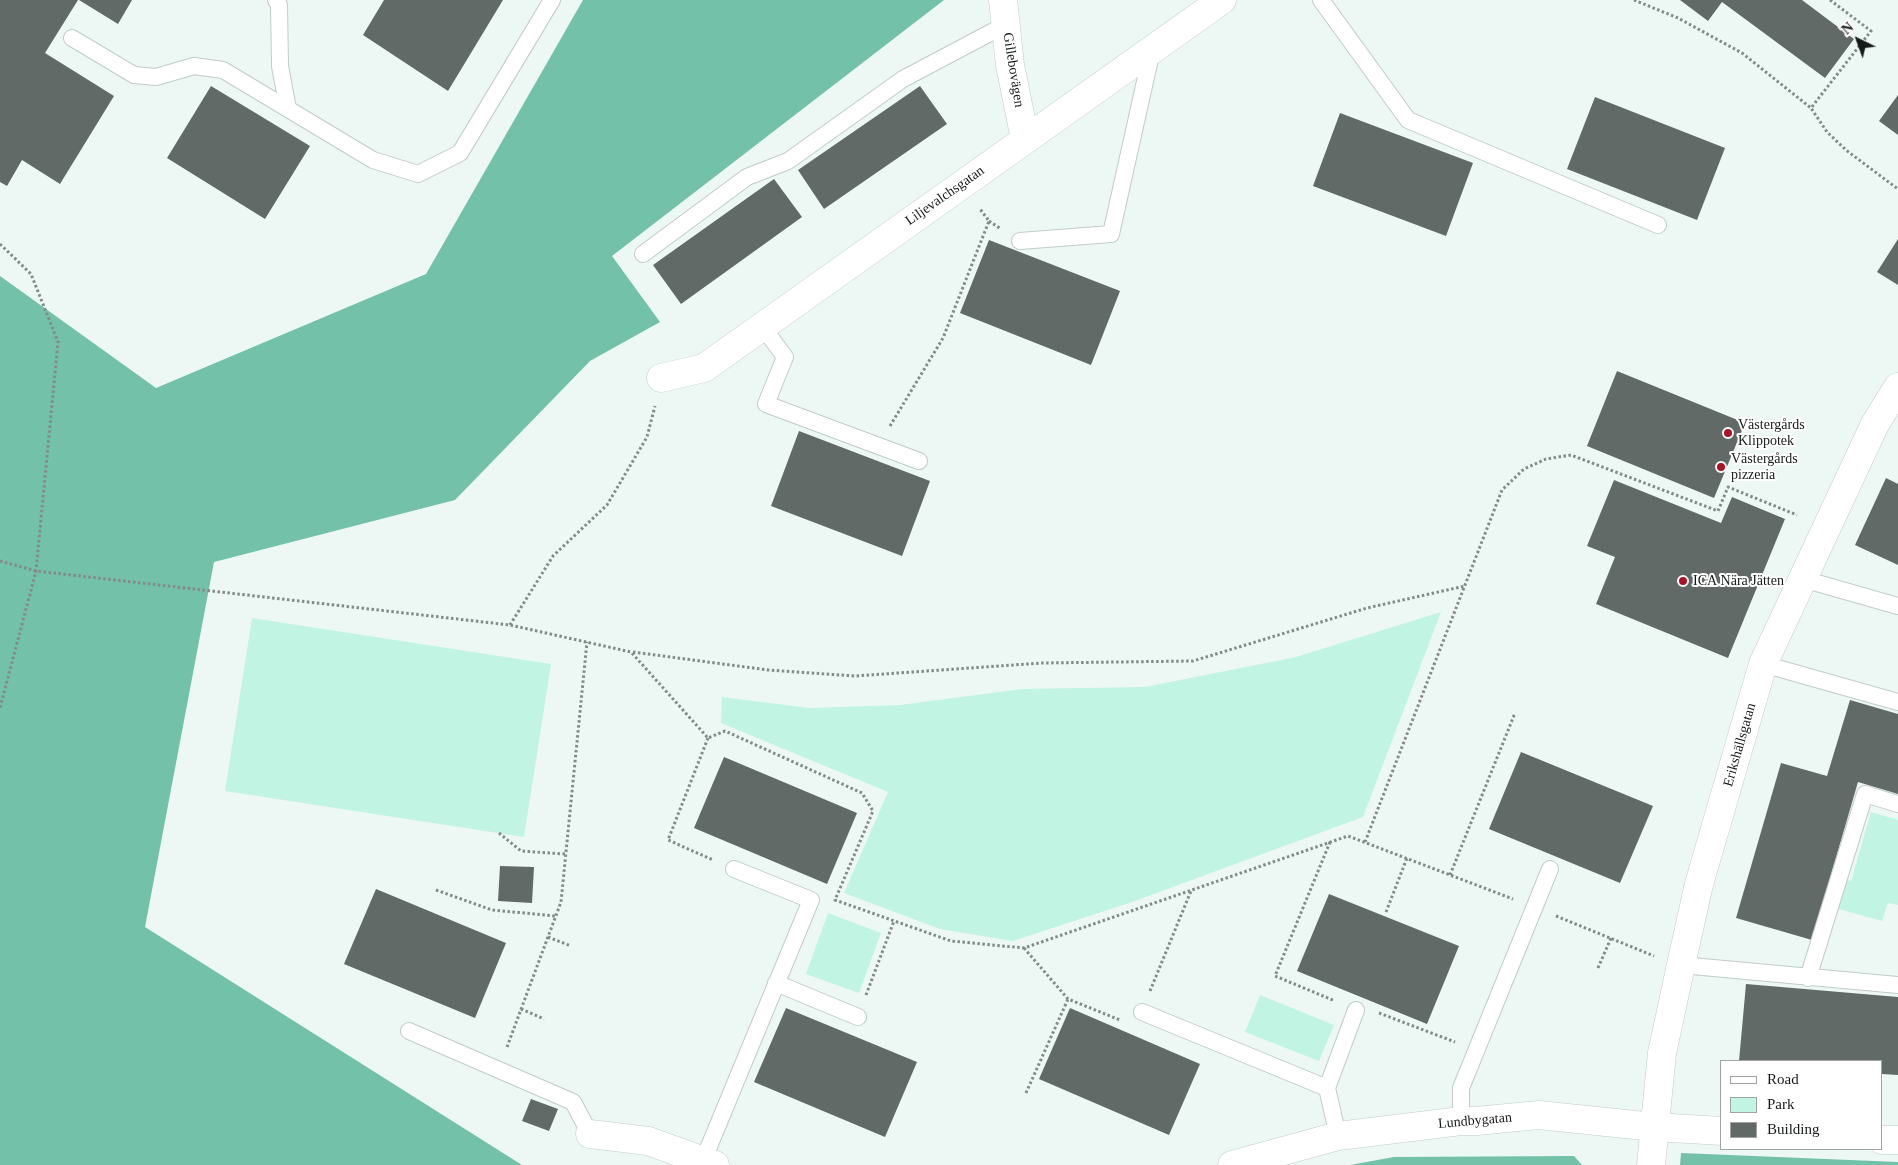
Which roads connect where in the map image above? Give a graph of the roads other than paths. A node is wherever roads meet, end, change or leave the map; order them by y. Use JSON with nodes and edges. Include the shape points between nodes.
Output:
{"nodes":[{"id":1,"x":276,"y":0,"type":"edge"},
{"id":2,"x":552,"y":0,"type":"edge"},
{"id":3,"x":1222,"y":0,"type":"edge"},
{"id":4,"x":1321,"y":0,"type":"edge"},
{"id":5,"x":1004,"y":13,"type":"edge"},
{"id":6,"x":72,"y":38,"type":"dead end"},
{"id":7,"x":1152,"y":50,"type":"junction"},
{"id":8,"x":288,"y":109,"type":"junction"},
{"id":9,"x":1026,"y":139,"type":"junction"},
{"id":10,"x":1658,"y":225,"type":"dead end"},
{"id":11,"x":1020,"y":242,"type":"dead end"},
{"id":12,"x":644,"y":254,"type":"dead end"},
{"id":13,"x":762,"y":326,"type":"junction"},
{"id":14,"x":661,"y":378,"type":"road end"},
{"id":15,"x":1897,"y":391,"type":"edge"},
{"id":16,"x":919,"y":461,"type":"dead end"},
{"id":17,"x":1803,"y":579,"type":"junction"},
{"id":18,"x":1898,"y":606,"type":"edge"},
{"id":19,"x":1763,"y":664,"type":"junction"},
{"id":20,"x":1898,"y":702,"type":"edge"},
{"id":21,"x":1898,"y":804,"type":"edge"},
{"id":22,"x":734,"y":869,"type":"road end"},
{"id":23,"x":1550,"y":869,"type":"dead end"},
{"id":24,"x":1680,"y":965,"type":"junction"},
{"id":25,"x":1808,"y":978,"type":"junction"},
{"id":26,"x":776,"y":983,"type":"junction"},
{"id":27,"x":1898,"y":985,"type":"edge"},
{"id":28,"x":1356,"y":1010,"type":"road end"},
{"id":29,"x":1142,"y":1012,"type":"road end"},
{"id":30,"x":858,"y":1017,"type":"road end"},
{"id":31,"x":409,"y":1031,"type":"dead end"},
{"id":32,"x":1327,"y":1088,"type":"junction"},
{"id":33,"x":1461,"y":1121,"type":"junction"},
{"id":34,"x":1654,"y":1127,"type":"junction"},
{"id":35,"x":1720,"y":1131,"type":"edge"},
{"id":36,"x":590,"y":1134,"type":"joint"},
{"id":37,"x":1338,"y":1136,"type":"junction"},
{"id":38,"x":1883,"y":1140,"type":"edge"},
{"id":39,"x":1898,"y":1140,"type":"edge"},
{"id":40,"x":1271,"y":1160,"type":"edge"},
{"id":41,"x":709,"y":1163,"type":"edge"},
{"id":42,"x":1232,"y":1165,"type":"edge"},
{"id":43,"x":1651,"y":1165,"type":"edge"}],
"edges":[{"from":1,"to":8,"type":"lane","via":[[279,5],[280,66]]},
{"from":2,"to":8,"type":"lane","via":[[460,153],[418,174],[373,160]]},
{"from":3,"to":7,"type":"street","name":"Liljevalchsgatan"},
{"from":4,"to":10,"type":"lane","via":[[1408,120]]},
{"from":5,"to":9,"type":"street","name":"Gillebovägen","via":[[1010,65]]},
{"from":5,"to":12,"type":"lane","via":[[903,79],[788,161],[747,177]]},
{"from":6,"to":8,"type":"lane","via":[[134,76],[156,77],[194,66],[223,70]]},
{"from":7,"to":9,"type":"street","name":"Liljevalchsgatan"},
{"from":7,"to":11,"type":"lane","via":[[1111,234]]},
{"from":9,"to":13,"type":"street","name":"Liljevalchsgatan"},
{"from":13,"to":14,"type":"street","name":"Liljevalchsgatan","via":[[704,368]]},
{"from":13,"to":16,"type":"lane","via":[[785,357],[766,404]]},
{"from":15,"to":17,"type":"street","name":"Erikshällsgatan","via":[[1874,424]]},
{"from":17,"to":18,"type":"lane"},
{"from":17,"to":19,"type":"street","name":"Erikshällsgatan"},
{"from":19,"to":20,"type":"lane"},
{"from":19,"to":24,"type":"street","name":"Erikshällsgatan","via":[[1699,884]]},
{"from":21,"to":25,"type":"lane","via":[[1865,794]]},
{"from":22,"to":26,"type":"lane","via":[[811,900]]},
{"from":23,"to":33,"type":"lane","via":[[1461,1088]]},
{"from":24,"to":25,"type":"lane"},
{"from":24,"to":34,"type":"street","name":"Erikshällsgatan","via":[[1662,1053]]},
{"from":25,"to":27,"type":"lane"},
{"from":26,"to":30,"type":"lane"},
{"from":26,"to":41,"type":"lane"},
{"from":28,"to":32,"type":"lane"},
{"from":29,"to":32,"type":"lane"},
{"from":31,"to":36,"type":"lane","via":[[574,1102]]},
{"from":32,"to":37,"type":"lane"},
{"from":33,"to":34,"type":"street","name":"Lundbygatan","via":[[1538,1115]]},
{"from":33,"to":37,"type":"street","name":"Lundbygatan"},
{"from":34,"to":35,"type":"street","name":"Lundbygatan"},
{"from":34,"to":43,"type":"street","name":"Erikshällsgatan"},
{"from":36,"to":41,"type":"street","via":[[648,1141]]},
{"from":37,"to":40,"type":"street","name":"Lundbygatan"},
{"from":38,"to":39,"type":"street"},
{"from":40,"to":42,"type":"street","name":"Lundbygatan"}]}
